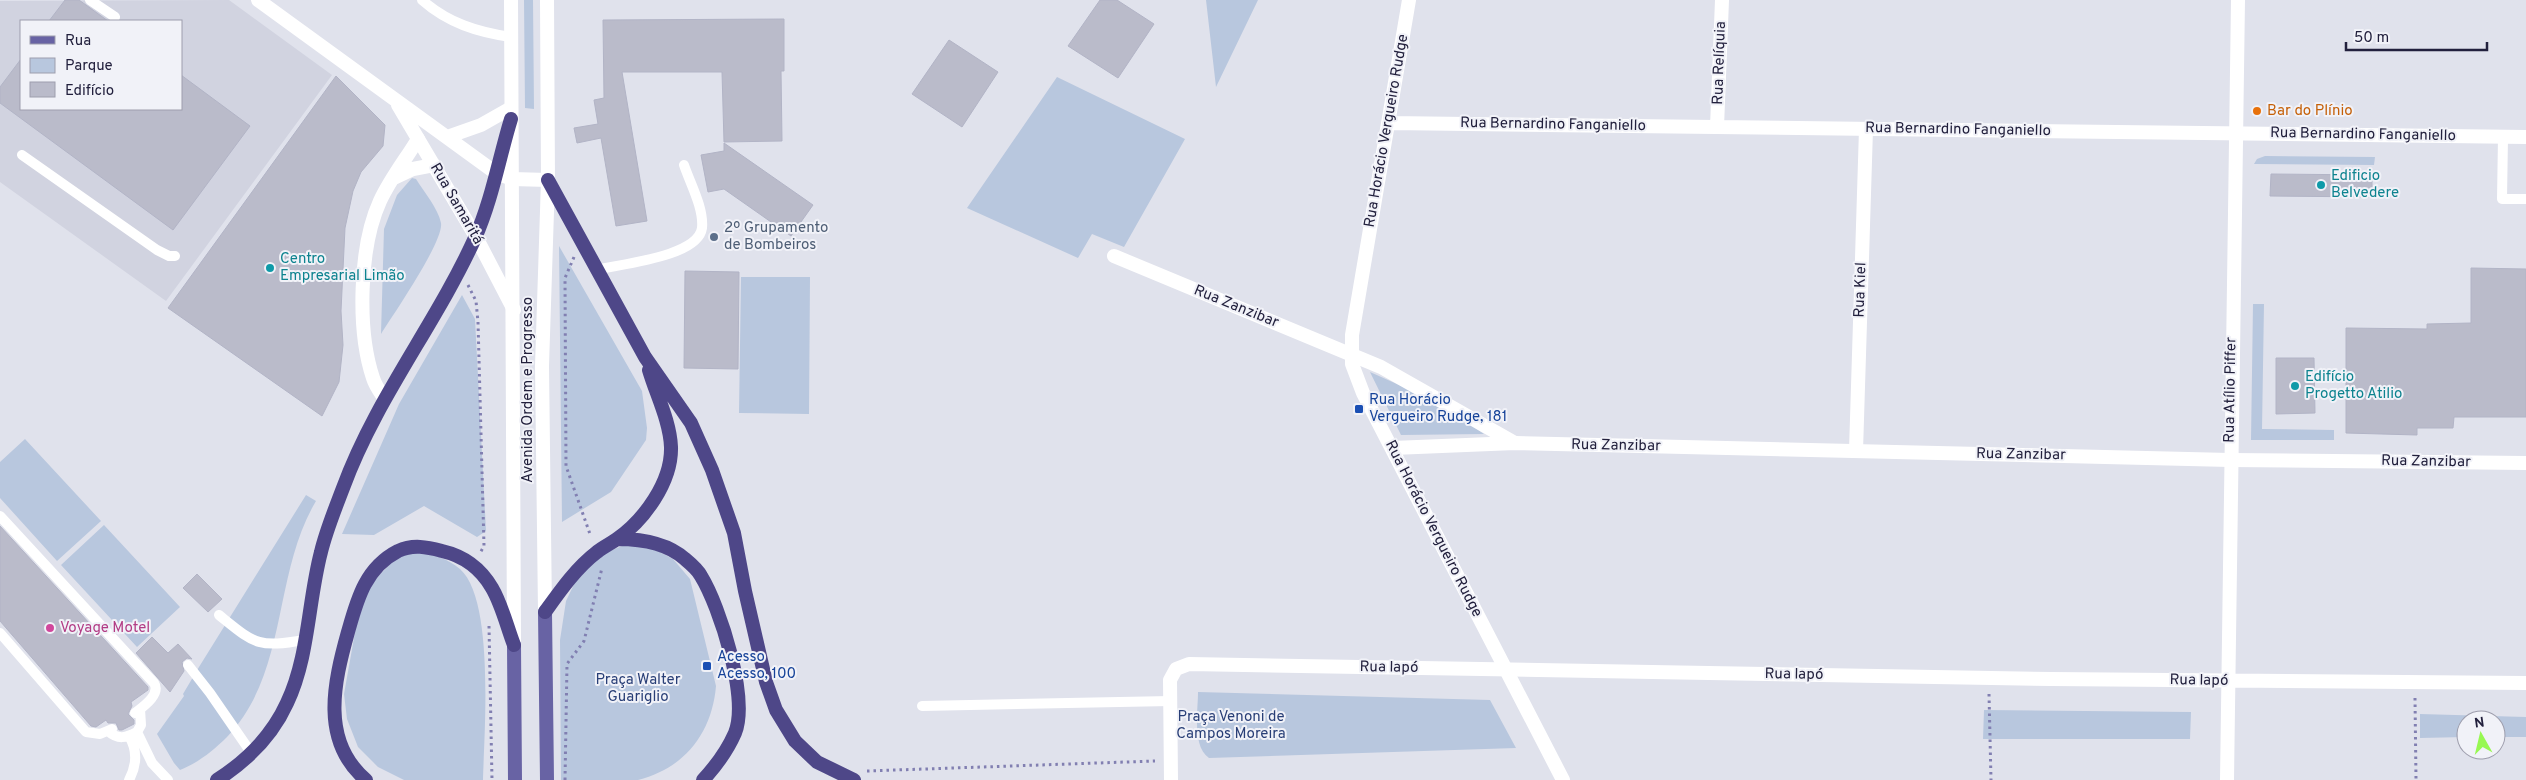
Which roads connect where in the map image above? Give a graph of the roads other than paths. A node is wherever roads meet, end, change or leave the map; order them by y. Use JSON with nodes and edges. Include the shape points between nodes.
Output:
{"nodes":[{"id":1,"x":90,"y":0,"type":"edge"},
{"id":2,"x":258,"y":0,"type":"edge"},
{"id":3,"x":422,"y":0,"type":"edge"},
{"id":4,"x":511,"y":0,"type":"edge"},
{"id":5,"x":547,"y":0,"type":"edge"},
{"id":6,"x":1409,"y":0,"type":"edge"},
{"id":7,"x":1722,"y":0,"type":"edge"},
{"id":8,"x":2238,"y":0,"type":"edge"},
{"id":9,"x":115,"y":17,"type":"dead end"},
{"id":10,"x":511,"y":38,"type":"junction"},
{"id":11,"x":395,"y":100,"type":"junction"},
{"id":12,"x":511,"y":114,"type":"junction"},
{"id":13,"x":1390,"y":123,"type":"junction"},
{"id":14,"x":1718,"y":127,"type":"junction"},
{"id":15,"x":1866,"y":128,"type":"junction"},
{"id":16,"x":2236,"y":133,"type":"junction"},
{"id":17,"x":447,"y":137,"type":"junction"},
{"id":18,"x":2503,"y":137,"type":"junction"},
{"id":19,"x":2526,"y":138,"type":"edge"},
{"id":20,"x":418,"y":139,"type":"junction"},
{"id":21,"x":22,"y":155,"type":"dead end"},
{"id":22,"x":434,"y":165,"type":"junction"},
{"id":23,"x":684,"y":165,"type":"dead end"},
{"id":24,"x":496,"y":173,"type":"junction"},
{"id":25,"x":394,"y":179,"type":"junction"},
{"id":26,"x":512,"y":179,"type":"junction"},
{"id":27,"x":548,"y":180,"type":"junction"},
{"id":28,"x":2526,"y":199,"type":"edge"},
{"id":29,"x":476,"y":236,"type":"junction"},
{"id":30,"x":175,"y":256,"type":"dead end"},
{"id":31,"x":1114,"y":256,"type":"dead end"},
{"id":32,"x":596,"y":270,"type":"junction"},
{"id":33,"x":514,"y":310,"type":"junction"},
{"id":34,"x":1351,"y":353,"type":"junction"},
{"id":35,"x":645,"y":357,"type":"junction"},
{"id":36,"x":384,"y":398,"type":"junction"},
{"id":37,"x":1515,"y":444,"type":"junction"},
{"id":38,"x":1393,"y":448,"type":"junction"},
{"id":39,"x":1856,"y":451,"type":"junction"},
{"id":40,"x":2230,"y":460,"type":"junction"},
{"id":41,"x":2526,"y":463,"type":"edge"},
{"id":42,"x":0,"y":516,"type":"edge"},
{"id":43,"x":618,"y":539,"type":"junction"},
{"id":44,"x":545,"y":612,"type":"junction"},
{"id":45,"x":219,"y":615,"type":"dead end"},
{"id":46,"x":0,"y":633,"type":"edge"},
{"id":47,"x":304,"y":640,"type":"junction"},
{"id":48,"x":514,"y":645,"type":"junction"},
{"id":49,"x":188,"y":665,"type":"dead end"},
{"id":50,"x":1505,"y":670,"type":"junction"},
{"id":51,"x":2226,"y":682,"type":"junction"},
{"id":52,"x":2526,"y":683,"type":"edge"},
{"id":53,"x":1170,"y":701,"type":"junction"},
{"id":54,"x":922,"y":706,"type":"dead end"},
{"id":55,"x":133,"y":734,"type":"junction"},
{"id":56,"x":252,"y":754,"type":"junction"},
{"id":57,"x":129,"y":780,"type":"edge"},
{"id":58,"x":168,"y":780,"type":"edge"},
{"id":59,"x":217,"y":780,"type":"edge"},
{"id":60,"x":366,"y":780,"type":"edge"},
{"id":61,"x":515,"y":780,"type":"edge"},
{"id":62,"x":547,"y":780,"type":"edge"},
{"id":63,"x":703,"y":780,"type":"edge"},
{"id":64,"x":854,"y":780,"type":"edge"},
{"id":65,"x":1171,"y":780,"type":"edge"},
{"id":66,"x":1563,"y":780,"type":"edge"},
{"id":67,"x":2227,"y":780,"type":"edge"}],
"edges":[{"from":1,"to":9,"type":"lane"},
{"from":2,"to":11,"type":"street","name":"Rua Samaritá"},
{"from":3,"to":10,"type":"lane","via":[[436,13],[454,22],[482,33]]},
{"from":4,"to":10,"type":"street","name":"Avenida Ordem e Progresso"},
{"from":5,"to":27,"type":"street","name":"Avenida Ordem e Progresso"},
{"from":6,"to":13,"type":"street","name":"Rua Horácio Vergueiro Rudge"},
{"from":7,"to":14,"type":"street","name":"Rua Relíquia"},
{"from":8,"to":16,"type":"street","name":"Rua Atílio Piffer"},
{"from":10,"to":12,"type":"street","name":"Avenida Ordem e Progresso"},
{"from":11,"to":17,"type":"street","name":"Rua Samaritá"},
{"from":11,"to":20,"type":"street","name":"Rua Samaritá"},
{"from":12,"to":17,"type":"street"},
{"from":12,"to":24,"type":"highway"},
{"from":12,"to":26,"type":"street","name":"Avenida Ordem e Progresso"},
{"from":13,"to":14,"type":"street","name":"Rua Bernardino Fanganiello"},
{"from":13,"to":34,"type":"street","name":"Rua Horácio Vergueiro Rudge"},
{"from":14,"to":15,"type":"street","name":"Rua Bernardino Fanganiello"},
{"from":15,"to":16,"type":"street","name":"Rua Bernardino Fanganiello"},
{"from":15,"to":39,"type":"street","name":"Rua Kiel"},
{"from":16,"to":18,"type":"street","name":"Rua Bernardino Fanganiello"},
{"from":16,"to":40,"type":"street","name":"Rua Atílio Piffer"},
{"from":17,"to":24,"type":"street","name":"Rua Samaritá"},
{"from":18,"to":19,"type":"street","name":"Rua Bernardino Fanganiello"},
{"from":18,"to":28,"type":"lane","via":[[2502,199]]},
{"from":20,"to":22,"type":"street","name":"Rua Samaritá"},
{"from":20,"to":25,"type":"street"},
{"from":21,"to":30,"type":"lane","via":[[158,250]]},
{"from":22,"to":25,"type":"street","via":[[413,169]]},
{"from":22,"to":29,"type":"street","name":"Rua Samaritá"},
{"from":23,"to":32,"type":"lane","via":[[700,213],[702,228],[697,240],[684,249],[664,255]]},
{"from":24,"to":26,"type":"street","name":"Rua Samaritá"},
{"from":24,"to":29,"type":"highway"},
{"from":25,"to":36,"type":"street","via":[[380,200],[372,223],[366,262],[365,342],[373,380]]},
{"from":26,"to":27,"type":"street","name":"Rua Samaritá"},
{"from":26,"to":33,"type":"street","name":"Avenida Ordem e Progresso"},
{"from":27,"to":32,"type":"highway"},
{"from":27,"to":44,"type":"street","name":"Avenida Ordem e Progresso","via":[[542,366]]},
{"from":29,"to":33,"type":"street","name":"Rua Samaritá"},
{"from":29,"to":36,"type":"highway"},
{"from":31,"to":34,"type":"street","name":"Rua Zanzibar"},
{"from":32,"to":35,"type":"highway"},
{"from":33,"to":48,"type":"street","name":"Avenida Ordem e Progresso"},
{"from":34,"to":37,"type":"street","name":"Rua Zanzibar","via":[[1446,402]]},
{"from":34,"to":38,"type":"street","name":"Rua Horácio Vergueiro Rudge","via":[[1363,393]]},
{"from":35,"to":43,"type":"highway","via":[[671,447],[668,467],[649,509]]},
{"from":35,"to":64,"type":"highway","via":[[691,423],[712,470],[734,533],[753,628],[776,710],[795,741],[817,762]]},
{"from":36,"to":47,"type":"highway","via":[[344,486],[321,552]]},
{"from":37,"to":38,"type":"street","name":"Rua Zanzibar"},
{"from":37,"to":39,"type":"street","name":"Rua Zanzibar"},
{"from":38,"to":50,"type":"street","name":"Rua Horácio Vergueiro Rudge"},
{"from":39,"to":40,"type":"street","name":"Rua Zanzibar"},
{"from":40,"to":41,"type":"street","name":"Rua Zanzibar"},
{"from":40,"to":51,"type":"street","name":"Rua Atílio Piffer"},
{"from":42,"to":55,"type":"lane","via":[[157,687],[156,693],[138,711],[141,725]]},
{"from":43,"to":44,"type":"highway","via":[[597,551],[567,582]]},
{"from":43,"to":63,"type":"highway","via":[[638,539],[662,545],[684,558],[701,574],[718,611],[734,665],[738,704],[736,731]]},
{"from":44,"to":62,"type":"main road","name":"Avenida Ordem e Progresso"},
{"from":45,"to":47,"type":"lane","via":[[249,639],[262,644]]},
{"from":46,"to":55,"type":"lane","via":[[86,732],[94,734],[110,730],[121,738]]},
{"from":47,"to":56,"type":"highway","via":[[288,702],[272,732]]},
{"from":48,"to":60,"type":"highway","via":[[492,588],[468,561],[448,552],[419,546],[399,550],[383,560],[361,588],[336,676],[334,702],[340,742],[349,763]]},
{"from":48,"to":61,"type":"main road","name":"Avenida Ordem e Progresso"},
{"from":49,"to":56,"type":"lane"},
{"from":50,"to":51,"type":"street","name":"Rua Iapó"},
{"from":50,"to":53,"type":"street","name":"Rua Iapó","via":[[1189,664],[1173,673]]},
{"from":50,"to":66,"type":"street","name":"Rua Horácio Vergueiro Rudge"},
{"from":51,"to":52,"type":"street","name":"Rua Iapó"},
{"from":51,"to":67,"type":"street","name":"Rua Atílio Piffer"},
{"from":53,"to":54,"type":"lane"},
{"from":53,"to":65,"type":"street","name":"Rua Iapó"},
{"from":55,"to":57,"type":"lane","via":[[136,762]]},
{"from":55,"to":58,"type":"lane","via":[[152,764]]},
{"from":56,"to":59,"type":"highway"}]}
